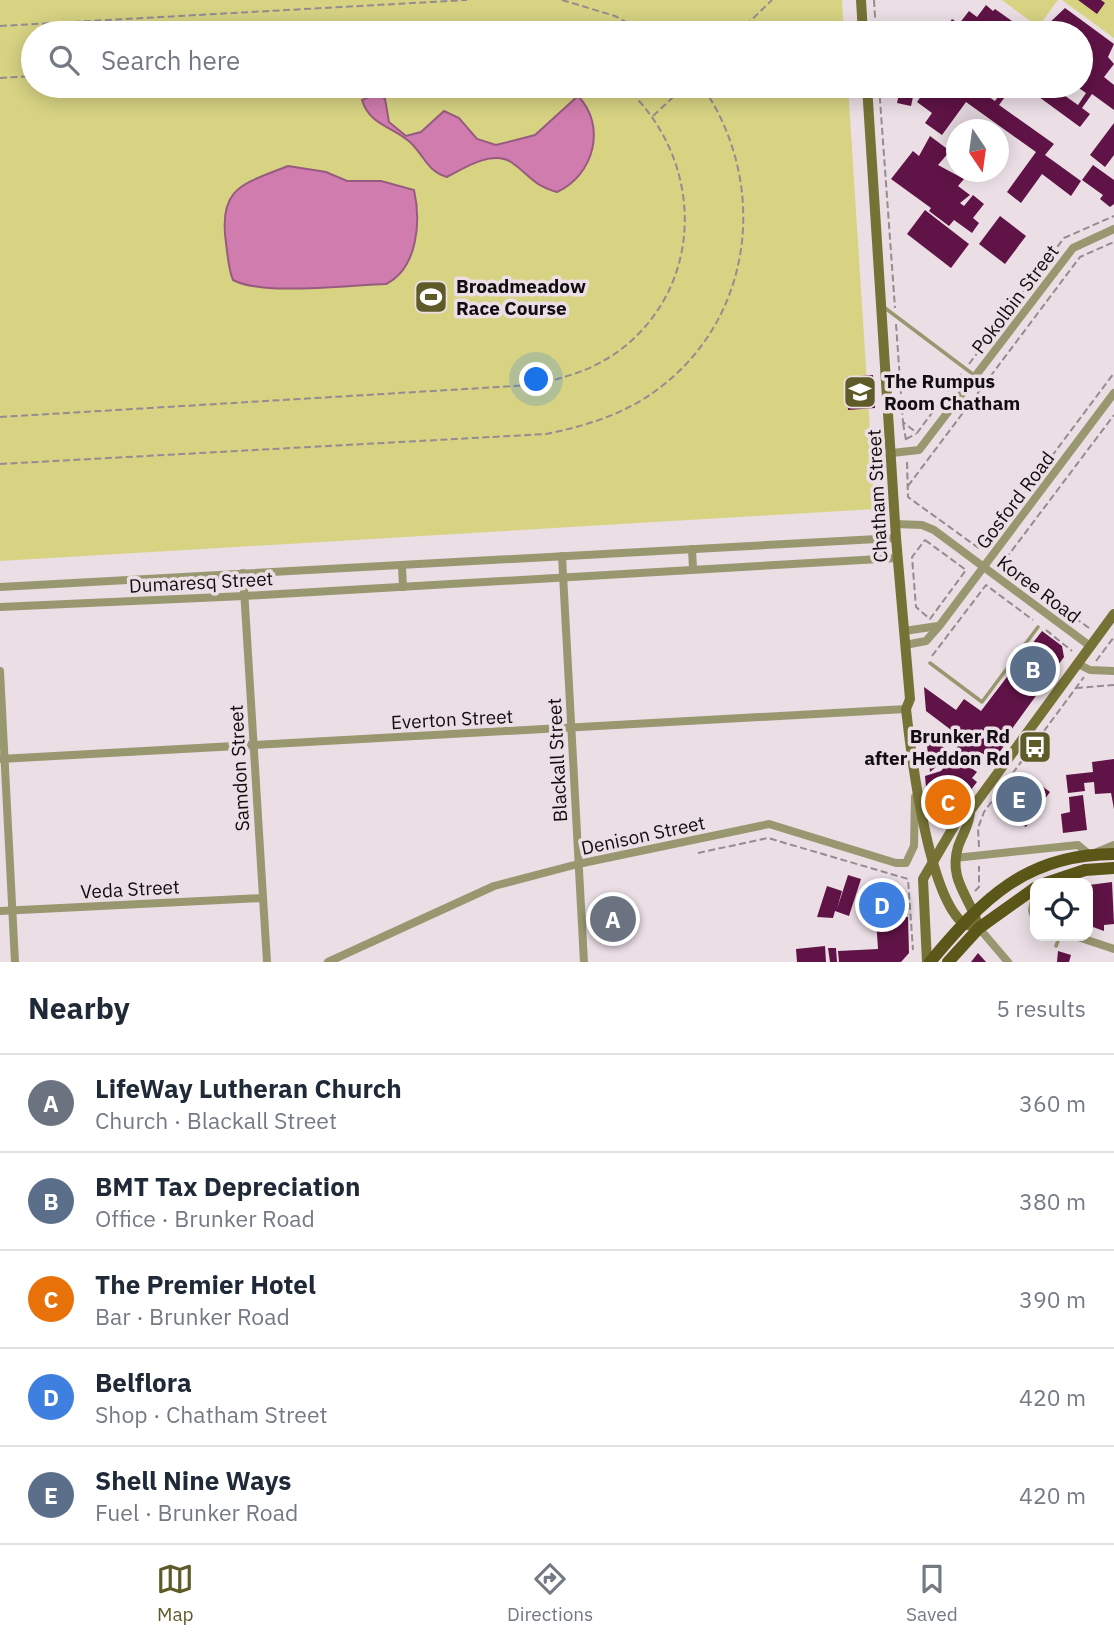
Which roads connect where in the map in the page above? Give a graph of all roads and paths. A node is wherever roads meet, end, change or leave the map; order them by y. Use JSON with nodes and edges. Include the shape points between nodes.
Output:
{"nodes":[{"id":1,"x":467,"y":0,"type":"edge"},
{"id":2,"x":562,"y":0,"type":"edge"},
{"id":3,"x":772,"y":0,"type":"edge"},
{"id":4,"x":861,"y":0,"type":"edge"},
{"id":5,"x":874,"y":0,"type":"edge"},
{"id":6,"x":90,"y":21,"type":"edge"},
{"id":7,"x":623,"y":21,"type":"edge"},
{"id":8,"x":750,"y":21,"type":"edge"},
{"id":9,"x":862,"y":21,"type":"edge"},
{"id":10,"x":875,"y":21,"type":"edge"},
{"id":11,"x":21,"y":25,"type":"edge"},
{"id":12,"x":0,"y":26,"type":"edge"},
{"id":13,"x":21,"y":77,"type":"edge"},
{"id":14,"x":0,"y":78,"type":"edge"},
{"id":15,"x":636,"y":98,"type":"edge"},
{"id":16,"x":672,"y":98,"type":"edge"},
{"id":17,"x":709,"y":98,"type":"edge"},
{"id":18,"x":868,"y":98,"type":"edge"},
{"id":19,"x":880,"y":98,"type":"edge"},
{"id":20,"x":653,"y":116,"type":"junction"},
{"id":21,"x":1114,"y":216,"type":"edge"},
{"id":22,"x":1114,"y":229,"type":"edge"},
{"id":23,"x":1114,"y":242,"type":"edge"},
{"id":24,"x":882,"y":306,"type":"junction"},
{"id":25,"x":895,"y":316,"type":"junction"},
{"id":26,"x":965,"y":369,"type":"junction"},
{"id":27,"x":1114,"y":373,"type":"edge"},
{"id":28,"x":975,"y":377,"type":"junction"},
{"id":29,"x":1114,"y":393,"type":"edge"},
{"id":30,"x":1114,"y":415,"type":"edge"},
{"id":31,"x":0,"y":418,"type":"edge"},
{"id":32,"x":903,"y":422,"type":"junction"},
{"id":33,"x":916,"y":433,"type":"junction"},
{"id":34,"x":892,"y":453,"type":"junction"},
{"id":35,"x":908,"y":462,"type":"dead end"},
{"id":36,"x":0,"y":464,"type":"edge"},
{"id":37,"x":907,"y":487,"type":"junction"},
{"id":38,"x":895,"y":524,"type":"junction"},
{"id":39,"x":896,"y":538,"type":"junction"},
{"id":40,"x":692,"y":549,"type":"junction"},
{"id":41,"x":562,"y":556,"type":"junction"},
{"id":42,"x":897,"y":558,"type":"junction"},
{"id":43,"x":402,"y":567,"type":"junction"},
{"id":44,"x":984,"y":567,"type":"junction"},
{"id":45,"x":693,"y":569,"type":"junction"},
{"id":46,"x":243,"y":573,"type":"junction"},
{"id":47,"x":563,"y":576,"type":"junction"},
{"id":48,"x":0,"y":587,"type":"edge"},
{"id":49,"x":403,"y":587,"type":"junction"},
{"id":50,"x":244,"y":596,"type":"junction"},
{"id":51,"x":0,"y":607,"type":"edge"},
{"id":52,"x":916,"y":607,"type":"junction"},
{"id":53,"x":916,"y":612,"type":"dead end"},
{"id":54,"x":1114,"y":614,"type":"edge"},
{"id":55,"x":940,"y":625,"type":"junction"},
{"id":56,"x":1038,"y":627,"type":"dead end"},
{"id":57,"x":1089,"y":628,"type":"dead end"},
{"id":58,"x":904,"y":631,"type":"junction"},
{"id":59,"x":1114,"y":637,"type":"edge"},
{"id":60,"x":905,"y":645,"type":"junction"},
{"id":61,"x":1090,"y":646,"type":"junction"},
{"id":62,"x":1072,"y":651,"type":"dead end"},
{"id":63,"x":929,"y":663,"type":"joint"},
{"id":64,"x":1078,"y":664,"type":"junction"},
{"id":65,"x":1090,"y":670,"type":"junction"},
{"id":66,"x":0,"y":671,"type":"edge"},
{"id":67,"x":1114,"y":671,"type":"edge"},
{"id":68,"x":1114,"y":685,"type":"edge"},
{"id":69,"x":1075,"y":688,"type":"junction"},
{"id":70,"x":906,"y":709,"type":"junction"},
{"id":71,"x":571,"y":728,"type":"junction"},
{"id":72,"x":254,"y":746,"type":"junction"},
{"id":73,"x":3,"y":759,"type":"edge"},
{"id":74,"x":916,"y":795,"type":"junction"},
{"id":75,"x":970,"y":811,"type":"junction"},
{"id":76,"x":1114,"y":845,"type":"edge"},
{"id":77,"x":979,"y":848,"type":"dead end"},
{"id":78,"x":698,"y":853,"type":"dead end"},
{"id":79,"x":1114,"y":854,"type":"edge"},
{"id":80,"x":1090,"y":855,"type":"junction"},
{"id":81,"x":933,"y":858,"type":"junction"},
{"id":82,"x":955,"y":858,"type":"junction"},
{"id":83,"x":979,"y":862,"type":"dead end"},
{"id":84,"x":578,"y":864,"type":"junction"},
{"id":85,"x":1114,"y":868,"type":"edge"},
{"id":86,"x":1061,"y":878,"type":"edge"},
{"id":87,"x":979,"y":887,"type":"dead end"},
{"id":88,"x":1030,"y":892,"type":"edge"},
{"id":89,"x":262,"y":898,"type":"junction"},
{"id":90,"x":12,"y":910,"type":"junction"},
{"id":91,"x":0,"y":911,"type":"edge"},
{"id":92,"x":973,"y":912,"type":"junction"},
{"id":93,"x":963,"y":923,"type":"junction"},
{"id":94,"x":979,"y":928,"type":"junction"},
{"id":95,"x":1058,"y":941,"type":"edge"},
{"id":96,"x":1089,"y":941,"type":"edge"},
{"id":97,"x":1056,"y":946,"type":"dead end"},
{"id":98,"x":914,"y":950,"type":"dead end"},
{"id":99,"x":1114,"y":950,"type":"edge"},
{"id":100,"x":15,"y":962,"type":"edge"},
{"id":101,"x":267,"y":962,"type":"edge"},
{"id":102,"x":328,"y":962,"type":"edge"},
{"id":103,"x":584,"y":962,"type":"edge"},
{"id":104,"x":929,"y":962,"type":"edge"},
{"id":105,"x":948,"y":962,"type":"edge"},
{"id":106,"x":1008,"y":962,"type":"edge"}],
"edges":[{"from":1,"to":6,"type":"path"},
{"from":2,"to":7,"type":"path"},
{"from":3,"to":8,"type":"path"},
{"from":4,"to":9,"type":"street"},
{"from":5,"to":10,"type":"path"},
{"from":11,"to":12,"type":"path"},
{"from":13,"to":14,"type":"path"},
{"from":15,"to":20,"type":"path"},
{"from":16,"to":20,"type":"path"},
{"from":17,"to":36,"type":"path","via":[[730,136],[740,172],[745,210],[741,260],[732,292],[709,336],[677,373],[639,402],[587,425],[546,434]]},
{"from":18,"to":24,"type":"street","name":"Chatham Street"},
{"from":19,"to":25,"type":"path"},
{"from":20,"to":31,"type":"path","via":[[683,183],[683,250],[671,287],[650,320],[624,347],[593,366],[564,379],[532,385]]},
{"from":21,"to":26,"type":"path","via":[[1064,238]]},
{"from":22,"to":28,"type":"street","name":"Pokolbin Street","via":[[1073,248]]},
{"from":23,"to":37,"type":"path","via":[[1080,257]]},
{"from":24,"to":25,"type":"lane"},
{"from":24,"to":34,"type":"street","name":"Chatham Street"},
{"from":25,"to":26,"type":"lane"},
{"from":25,"to":32,"type":"path"},
{"from":26,"to":28,"type":"lane"},
{"from":26,"to":33,"type":"path"},
{"from":27,"to":37,"type":"path","via":[[983,548],[912,501]]},
{"from":28,"to":34,"type":"street","name":"Pokolbin Street","via":[[919,450]]},
{"from":29,"to":44,"type":"street","name":"Gosford Road"},
{"from":30,"to":57,"type":"path","via":[[1001,565]]},
{"from":32,"to":33,"type":"path"},
{"from":32,"to":33,"type":"path","via":[[906,440]]},
{"from":34,"to":38,"type":"street","name":"Chatham Street"},
{"from":35,"to":37,"type":"path"},
{"from":38,"to":39,"type":"street","name":"Chatham Street"},
{"from":38,"to":44,"type":"street","name":"Koree Road","via":[[934,530]]},
{"from":39,"to":40,"type":"street","name":"Dumaresq Street"},
{"from":39,"to":42,"type":"street","name":"Chatham Street"},
{"from":40,"to":41,"type":"street","name":"Dumaresq Street"},
{"from":40,"to":45,"type":"street"},
{"from":41,"to":43,"type":"street","name":"Dumaresq Street"},
{"from":41,"to":47,"type":"street","name":"Blackall Street"},
{"from":42,"to":45,"type":"street","name":"Dumaresq Street"},
{"from":42,"to":58,"type":"street","name":"Chatham Street"},
{"from":43,"to":46,"type":"street","name":"Dumaresq Street"},
{"from":43,"to":49,"type":"street"},
{"from":44,"to":55,"type":"street","name":"Gosford Road"},
{"from":44,"to":61,"type":"street","name":"Koree Road"},
{"from":45,"to":47,"type":"street","name":"Dumaresq Street"},
{"from":46,"to":48,"type":"street","name":"Dumaresq Street"},
{"from":46,"to":50,"type":"street","name":"Samdon Street"},
{"from":47,"to":49,"type":"street","name":"Dumaresq Street"},
{"from":47,"to":71,"type":"street","name":"Blackall Street"},
{"from":49,"to":50,"type":"street","name":"Dumaresq Street"},
{"from":50,"to":51,"type":"street","name":"Dumaresq Street"},
{"from":50,"to":72,"type":"street","name":"Samdon Street"},
{"from":52,"to":52,"type":"path","via":[[930,619],[966,570],[925,540],[912,557]]},
{"from":52,"to":53,"type":"path"},
{"from":54,"to":61,"type":"street"},
{"from":55,"to":58,"type":"street"},
{"from":55,"to":60,"type":"street","name":"Gosford Road","via":[[926,641]]},
{"from":56,"to":63,"type":"lane","via":[[982,702]]},
{"from":58,"to":60,"type":"street","name":"Chatham Street"},
{"from":59,"to":65,"type":"path"},
{"from":60,"to":70,"type":"street","name":"Chatham Street","via":[[910,699]]},
{"from":61,"to":64,"type":"street"},
{"from":62,"to":63,"type":"path","via":[[986,585]]},
{"from":64,"to":65,"type":"street"},
{"from":64,"to":75,"type":"street"},
{"from":65,"to":67,"type":"street"},
{"from":65,"to":69,"type":"path"},
{"from":66,"to":73,"type":"street"},
{"from":68,"to":69,"type":"path"},
{"from":69,"to":77,"type":"path","via":[[984,812],[978,828]]},
{"from":70,"to":71,"type":"street","name":"Everton Street"},
{"from":70,"to":74,"type":"street","name":"Chatham Street"},
{"from":71,"to":72,"type":"street","name":"Everton Street"},
{"from":71,"to":84,"type":"street","name":"Blackall Street"},
{"from":72,"to":73,"type":"street","name":"Everton Street"},
{"from":72,"to":89,"type":"street","name":"Samdon Street"},
{"from":73,"to":90,"type":"street"},
{"from":74,"to":81,"type":"street","name":"Chatham Street"},
{"from":74,"to":84,"type":"street","name":"Denison Street","via":[[913,853],[902,864],[769,824]]},
{"from":75,"to":81,"type":"street","via":[[960,816]]},
{"from":75,"to":82,"type":"street"},
{"from":76,"to":80,"type":"street"},
{"from":78,"to":98,"type":"path","via":[[768,838],[908,879]]},
{"from":79,"to":80,"type":"main road"},
{"from":80,"to":82,"type":"street","via":[[1078,845]]},
{"from":80,"to":92,"type":"main road","via":[[1024,874]]},
{"from":81,"to":93,"type":"street","name":"Chatham Street"},
{"from":81,"to":104,"type":"street","via":[[922,884]]},
{"from":82,"to":92,"type":"street","via":[[960,889]]},
{"from":83,"to":87,"type":"path"},
{"from":84,"to":102,"type":"street","name":"Denison Street","via":[[494,887]]},
{"from":84,"to":103,"type":"street","name":"Blackall Street"},
{"from":85,"to":86,"type":"main road"},
{"from":88,"to":94,"type":"main road"},
{"from":89,"to":90,"type":"street","name":"Veda Street"},
{"from":89,"to":101,"type":"street","name":"Samdon Street"},
{"from":90,"to":91,"type":"street","name":"Veda Street"},
{"from":90,"to":100,"type":"street"},
{"from":92,"to":93,"type":"main road"},
{"from":92,"to":94,"type":"street"},
{"from":93,"to":94,"type":"street"},
{"from":93,"to":104,"type":"main road"},
{"from":94,"to":105,"type":"main road"},
{"from":94,"to":106,"type":"street"},
{"from":95,"to":97,"type":"lane"},
{"from":96,"to":99,"type":"street"}]}
